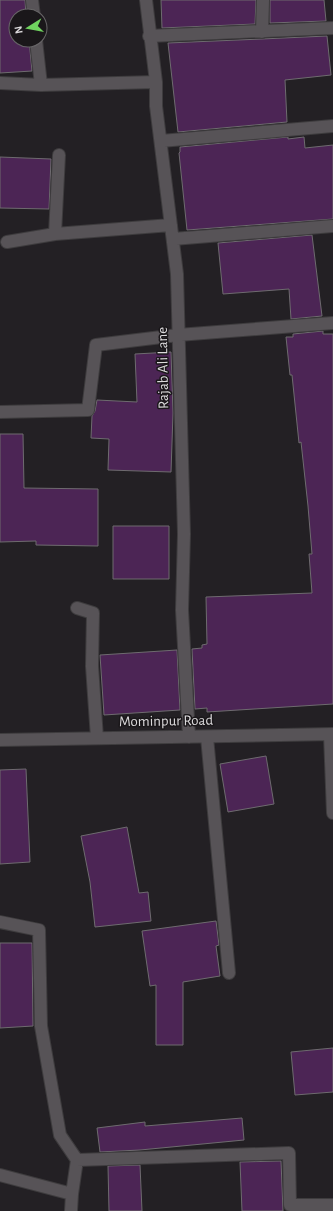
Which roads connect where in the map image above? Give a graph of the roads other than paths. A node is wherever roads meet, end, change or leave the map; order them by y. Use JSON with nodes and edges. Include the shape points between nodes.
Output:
{"nodes":[{"id":1,"x":146,"y":0,"type":"edge"},
{"id":2,"x":263,"y":0,"type":"edge"},
{"id":3,"x":333,"y":28,"type":"edge"},
{"id":4,"x":262,"y":32,"type":"junction"},
{"id":5,"x":150,"y":36,"type":"junction"},
{"id":6,"x":37,"y":48,"type":"edge"},
{"id":7,"x":156,"y":82,"type":"junction"},
{"id":8,"x":0,"y":83,"type":"edge"},
{"id":9,"x":41,"y":84,"type":"junction"},
{"id":10,"x":333,"y":126,"type":"edge"},
{"id":11,"x":161,"y":141,"type":"junction"},
{"id":12,"x":59,"y":155,"type":"dead end"},
{"id":13,"x":171,"y":225,"type":"junction"},
{"id":14,"x":333,"y":226,"type":"edge"},
{"id":15,"x":55,"y":234,"type":"junction"},
{"id":16,"x":173,"y":238,"type":"junction"},
{"id":17,"x":7,"y":242,"type":"dead end"},
{"id":18,"x":333,"y":323,"type":"edge"},
{"id":19,"x":178,"y":335,"type":"junction"},
{"id":20,"x":0,"y":412,"type":"edge"},
{"id":21,"x":77,"y":608,"type":"dead end"},
{"id":22,"x":332,"y":734,"type":"edge"},
{"id":23,"x":189,"y":737,"type":"junction"},
{"id":24,"x":207,"y":737,"type":"junction"},
{"id":25,"x":97,"y":738,"type":"junction"},
{"id":26,"x":0,"y":740,"type":"edge"},
{"id":27,"x":333,"y":814,"type":"edge"},
{"id":28,"x":0,"y":922,"type":"edge"},
{"id":29,"x":229,"y":973,"type":"dead end"},
{"id":30,"x":78,"y":1160,"type":"junction"},
{"id":31,"x":0,"y":1175,"type":"edge"},
{"id":32,"x":72,"y":1194,"type":"junction"},
{"id":33,"x":329,"y":1207,"type":"edge"},
{"id":34,"x":71,"y":1211,"type":"edge"}],
"edges":[{"from":1,"to":5,"type":"street","name":"Rajab Ali Lane"},
{"from":2,"to":4,"type":"street"},
{"from":3,"to":4,"type":"street"},
{"from":4,"to":5,"type":"street"},
{"from":5,"to":7,"type":"street","name":"Rajab Ali Lane"},
{"from":6,"to":9,"type":"street"},
{"from":7,"to":9,"type":"street"},
{"from":7,"to":11,"type":"street","name":"Rajab Ali Lane","via":[[156,106]]},
{"from":8,"to":9,"type":"street"},
{"from":10,"to":11,"type":"street"},
{"from":11,"to":13,"type":"street","name":"Rajab Ali Lane"},
{"from":12,"to":15,"type":"street"},
{"from":13,"to":15,"type":"street"},
{"from":13,"to":16,"type":"street","name":"Rajab Ali Lane"},
{"from":14,"to":16,"type":"street"},
{"from":15,"to":17,"type":"street"},
{"from":16,"to":19,"type":"street","name":"Rajab Ali Lane","via":[[177,274]]},
{"from":18,"to":19,"type":"street"},
{"from":19,"to":20,"type":"street","via":[[96,345],[88,410]]},
{"from":19,"to":23,"type":"street","name":"Rajab Ali Lane","via":[[184,534],[182,610]]},
{"from":21,"to":25,"type":"street","via":[[93,613],[92,666]]},
{"from":22,"to":24,"type":"street","name":"Mominpur Road"},
{"from":22,"to":27,"type":"street"},
{"from":23,"to":24,"type":"street","name":"Mominpur Road"},
{"from":23,"to":25,"type":"street","name":"Mominpur Road"},
{"from":24,"to":29,"type":"street"},
{"from":25,"to":26,"type":"street","name":"Mominpur Road"},
{"from":28,"to":30,"type":"street","via":[[39,930],[41,1026],[60,1135]]},
{"from":30,"to":32,"type":"street"},
{"from":30,"to":33,"type":"street","via":[[288,1153],[290,1205]]},
{"from":31,"to":32,"type":"street"},
{"from":32,"to":34,"type":"street"}]}
